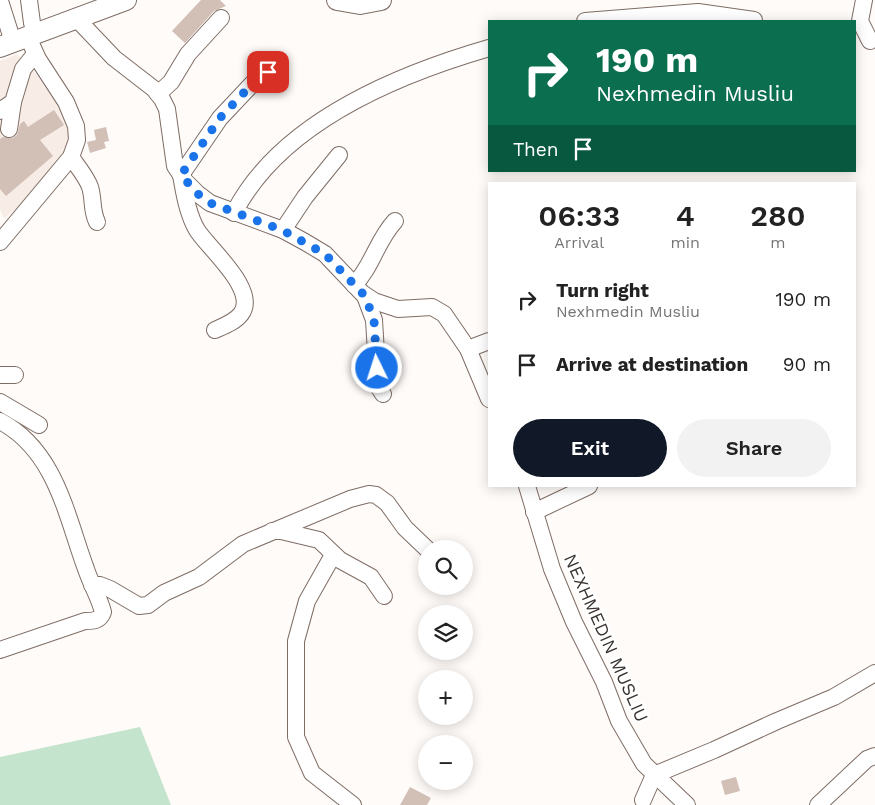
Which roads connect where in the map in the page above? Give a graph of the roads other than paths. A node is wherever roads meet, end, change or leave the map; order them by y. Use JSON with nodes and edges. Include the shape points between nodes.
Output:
{"nodes":[{"id":1,"x":29,"y":0,"type":"edge"},
{"id":2,"x":126,"y":0,"type":"edge"},
{"id":3,"x":381,"y":0,"type":"edge"},
{"id":4,"x":864,"y":0,"type":"edge"},
{"id":5,"x":0,"y":1,"type":"edge"},
{"id":6,"x":345,"y":1,"type":"edge"},
{"id":7,"x":76,"y":18,"type":"junction"},
{"id":8,"x":221,"y":18,"type":"dead end"},
{"id":9,"x":598,"y":20,"type":"edge"},
{"id":10,"x":754,"y":20,"type":"dead end"},
{"id":11,"x":870,"y":41,"type":"dead end"},
{"id":12,"x":17,"y":43,"type":"edge"},
{"id":13,"x":488,"y":48,"type":"edge"},
{"id":14,"x":268,"y":72,"type":"dead end"},
{"id":15,"x":158,"y":94,"type":"junction"},
{"id":16,"x":7,"y":107,"type":"edge"},
{"id":17,"x":9,"y":129,"type":"dead end"},
{"id":18,"x":339,"y":155,"type":"dead end"},
{"id":19,"x":71,"y":156,"type":"junction"},
{"id":20,"x":181,"y":175,"type":"junction"},
{"id":21,"x":234,"y":213,"type":"junction"},
{"id":22,"x":395,"y":221,"type":"dead end"},
{"id":23,"x":97,"y":222,"type":"dead end"},
{"id":24,"x":282,"y":230,"type":"junction"},
{"id":25,"x":0,"y":242,"type":"edge"},
{"id":26,"x":360,"y":290,"type":"junction"},
{"id":27,"x":215,"y":330,"type":"dead end"},
{"id":28,"x":488,"y":341,"type":"edge"},
{"id":29,"x":468,"y":349,"type":"junction"},
{"id":30,"x":383,"y":394,"type":"dead end"},
{"id":31,"x":488,"y":397,"type":"edge"},
{"id":32,"x":0,"y":402,"type":"edge"},
{"id":33,"x":0,"y":421,"type":"edge"},
{"id":34,"x":40,"y":425,"type":"dead end"},
{"id":35,"x":527,"y":487,"type":"edge"},
{"id":36,"x":587,"y":487,"type":"edge"},
{"id":37,"x":534,"y":512,"type":"junction"},
{"id":38,"x":270,"y":531,"type":"junction"},
{"id":39,"x":418,"y":540,"type":"edge"},
{"id":40,"x":333,"y":554,"type":"junction"},
{"id":41,"x":92,"y":585,"type":"junction"},
{"id":42,"x":384,"y":596,"type":"dead end"},
{"id":43,"x":141,"y":618,"type":"dead end"},
{"id":44,"x":0,"y":650,"type":"edge"},
{"id":45,"x":875,"y":673,"type":"edge"},
{"id":46,"x":875,"y":756,"type":"edge"},
{"id":47,"x":654,"y":774,"type":"junction"},
{"id":48,"x":643,"y":800,"type":"dead end"},
{"id":49,"x":353,"y":805,"type":"edge"},
{"id":50,"x":686,"y":805,"type":"edge"},
{"id":51,"x":818,"y":805,"type":"edge"}],
"edges":[{"from":1,"to":12,"type":"street","via":[[32,23]]},
{"from":2,"to":7,"type":"main road"},
{"from":3,"to":6,"type":"main road","via":[[360,4]]},
{"from":4,"to":11,"type":"street","via":[[860,21]]},
{"from":5,"to":12,"type":"street"},
{"from":7,"to":12,"type":"main road"},
{"from":7,"to":15,"type":"street","via":[[114,58]]},
{"from":8,"to":15,"type":"street"},
{"from":9,"to":10,"type":"street","via":[[698,12]]},
{"from":12,"to":16,"type":"street","via":[[23,69]]},
{"from":12,"to":19,"type":"street","via":[[66,102],[76,126],[77,140]]},
{"from":13,"to":21,"type":"street","via":[[386,86],[302,133],[250,188]]},
{"from":14,"to":20,"type":"street","via":[[220,118]]},
{"from":15,"to":20,"type":"street","via":[[167,109],[175,166]]},
{"from":16,"to":17,"type":"street"},
{"from":18,"to":24,"type":"street"},
{"from":19,"to":23,"type":"street","via":[[87,181]]},
{"from":19,"to":25,"type":"street"},
{"from":20,"to":21,"type":"street","via":[[210,203]]},
{"from":20,"to":27,"type":"street","via":[[196,229],[233,272],[244,300],[240,316]]},
{"from":21,"to":24,"type":"street"},
{"from":22,"to":26,"type":"street","via":[[380,242]]},
{"from":24,"to":26,"type":"street","via":[[325,254]]},
{"from":26,"to":29,"type":"street","via":[[374,301],[398,309],[432,307],[452,323]]},
{"from":26,"to":30,"type":"street","via":[[374,320],[378,386]]},
{"from":28,"to":29,"type":"street"},
{"from":29,"to":31,"type":"street"},
{"from":32,"to":34,"type":"street"},
{"from":33,"to":41,"type":"street","via":[[21,434],[47,466]]},
{"from":35,"to":37,"type":"street","name":"NEXHMEDIN MUSLIU"},
{"from":36,"to":37,"type":"street"},
{"from":37,"to":47,"type":"street","name":"NEXHMEDIN MUSLIU","via":[[552,569],[619,722],[644,764]]},
{"from":38,"to":39,"type":"street","via":[[370,494],[387,503]]},
{"from":38,"to":40,"type":"street","via":[[313,537]]},
{"from":38,"to":41,"type":"street","via":[[243,544],[199,577],[164,593],[148,605],[139,606],[110,589]]},
{"from":40,"to":42,"type":"street","via":[[371,577]]},
{"from":40,"to":49,"type":"street","via":[[307,602],[296,641],[296,737],[312,773]]},
{"from":41,"to":43,"type":"street","via":[[131,615]]},
{"from":41,"to":44,"type":"street","via":[[103,612],[99,619]]},
{"from":45,"to":47,"type":"street","via":[[834,697]]},
{"from":46,"to":51,"type":"street","via":[[867,759]]},
{"from":47,"to":48,"type":"street"},
{"from":47,"to":50,"type":"street","name":"NEXHMEDIN MUSLIU"}]}
